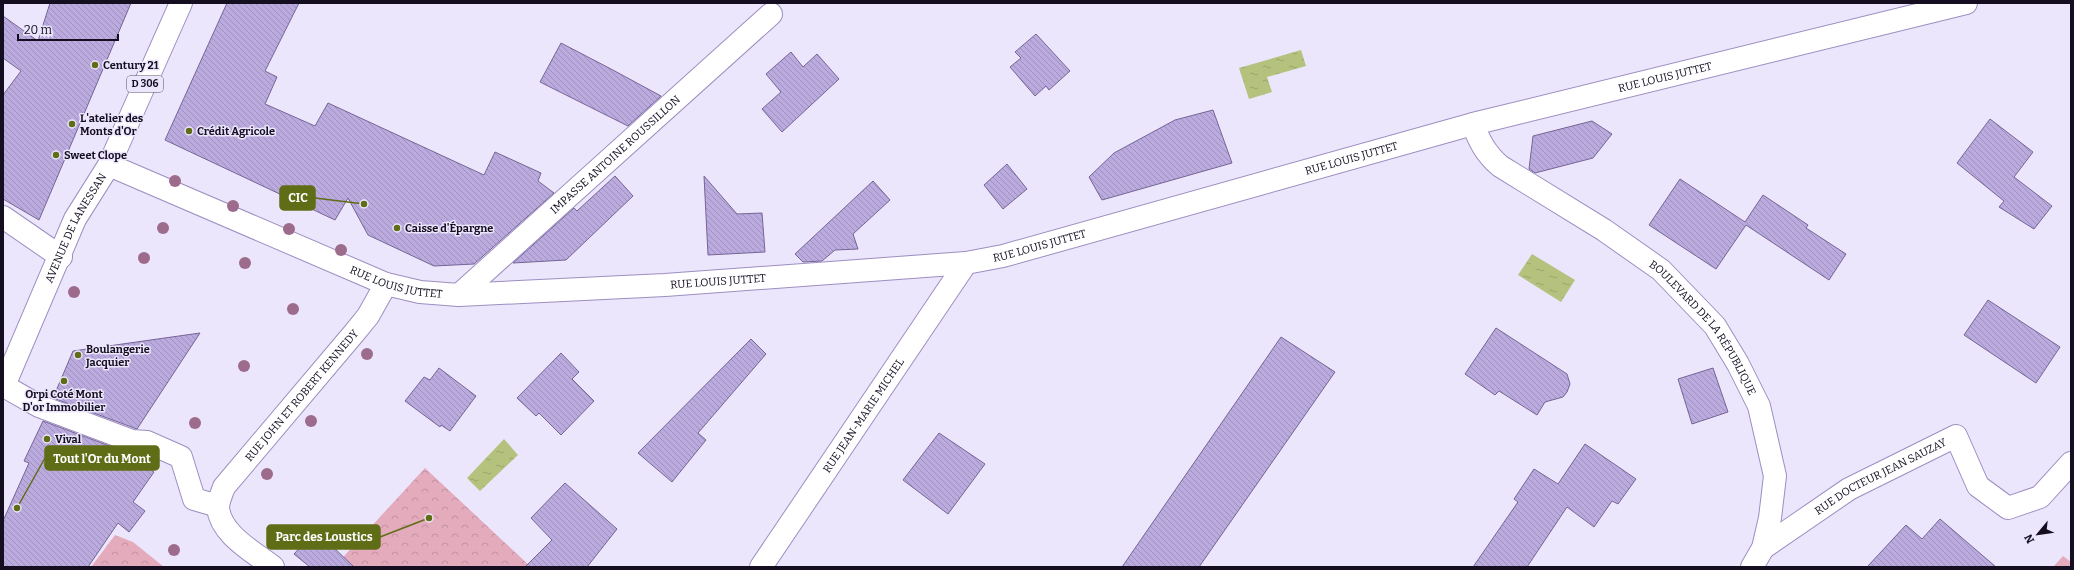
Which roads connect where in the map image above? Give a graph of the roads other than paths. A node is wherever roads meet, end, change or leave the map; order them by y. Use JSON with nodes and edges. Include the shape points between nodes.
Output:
{"nodes":[{"id":1,"x":181,"y":3,"type":"edge"},
{"id":2,"x":1966,"y":3,"type":"edge"},
{"id":3,"x":771,"y":14,"type":"dead end"},
{"id":4,"x":1473,"y":124,"type":"junction"},
{"id":5,"x":109,"y":165,"type":"junction"},
{"id":6,"x":3,"y":217,"type":"edge"},
{"id":7,"x":61,"y":257,"type":"junction"},
{"id":8,"x":966,"y":263,"type":"junction"},
{"id":9,"x":386,"y":284,"type":"junction"},
{"id":10,"x":459,"y":295,"type":"junction"},
{"id":11,"x":3,"y":387,"type":"edge"},
{"id":12,"x":2071,"y":463,"type":"edge"},
{"id":13,"x":218,"y":506,"type":"junction"},
{"id":14,"x":1763,"y":548,"type":"junction"},
{"id":15,"x":273,"y":567,"type":"edge"},
{"id":16,"x":761,"y":567,"type":"edge"},
{"id":17,"x":1752,"y":567,"type":"edge"}],
"edges":[{"from":1,"to":5,"type":"street","name":"AVENUE DE LANESSAN","number":"D 306"},
{"from":2,"to":4,"type":"street","name":"RUE LOUIS JUTTET"},
{"from":3,"to":10,"type":"street","name":"IMPASSE ANTOINE ROUSSILLON"},
{"from":4,"to":8,"type":"street","name":"RUE LOUIS JUTTET","via":[[1004,256]]},
{"from":4,"to":14,"type":"street","name":"BOULEVARD DE LA RÉPUBLIQUE","via":[[1489,157],[1604,230],[1661,270],[1715,326],[1759,406],[1775,476]]},
{"from":5,"to":7,"type":"street","name":"AVENUE DE LANESSAN","number":"D 306","via":[[75,220]]},
{"from":5,"to":9,"type":"street","name":"RUE LOUIS JUTTET"},
{"from":6,"to":7,"type":"street"},
{"from":7,"to":11,"type":"street","name":"AVENUE DE LANESSAN","number":"D 306"},
{"from":8,"to":10,"type":"street","name":"RUE LOUIS JUTTET","via":[[665,285]]},
{"from":8,"to":16,"type":"street","name":"RUE JEAN-MARIE MICHEL"},
{"from":9,"to":10,"type":"street","name":"RUE LOUIS JUTTET","via":[[420,292]]},
{"from":9,"to":13,"type":"street","name":"RUE JOHN ET ROBERT KENNEDY","via":[[356,332],[224,487]]},
{"from":11,"to":13,"type":"street","via":[[39,406],[132,441],[148,442],[181,457],[194,499]]},
{"from":12,"to":14,"type":"street","name":"RUE DOCTEUR JEAN SAUZAY","via":[[2040,497],[2008,508],[1978,486],[1956,436],[1849,489]]},
{"from":13,"to":15,"type":"street","via":[[221,522],[235,537]]},
{"from":14,"to":17,"type":"street","name":"BOULEVARD DE LA RÉPUBLIQUE"}]}
